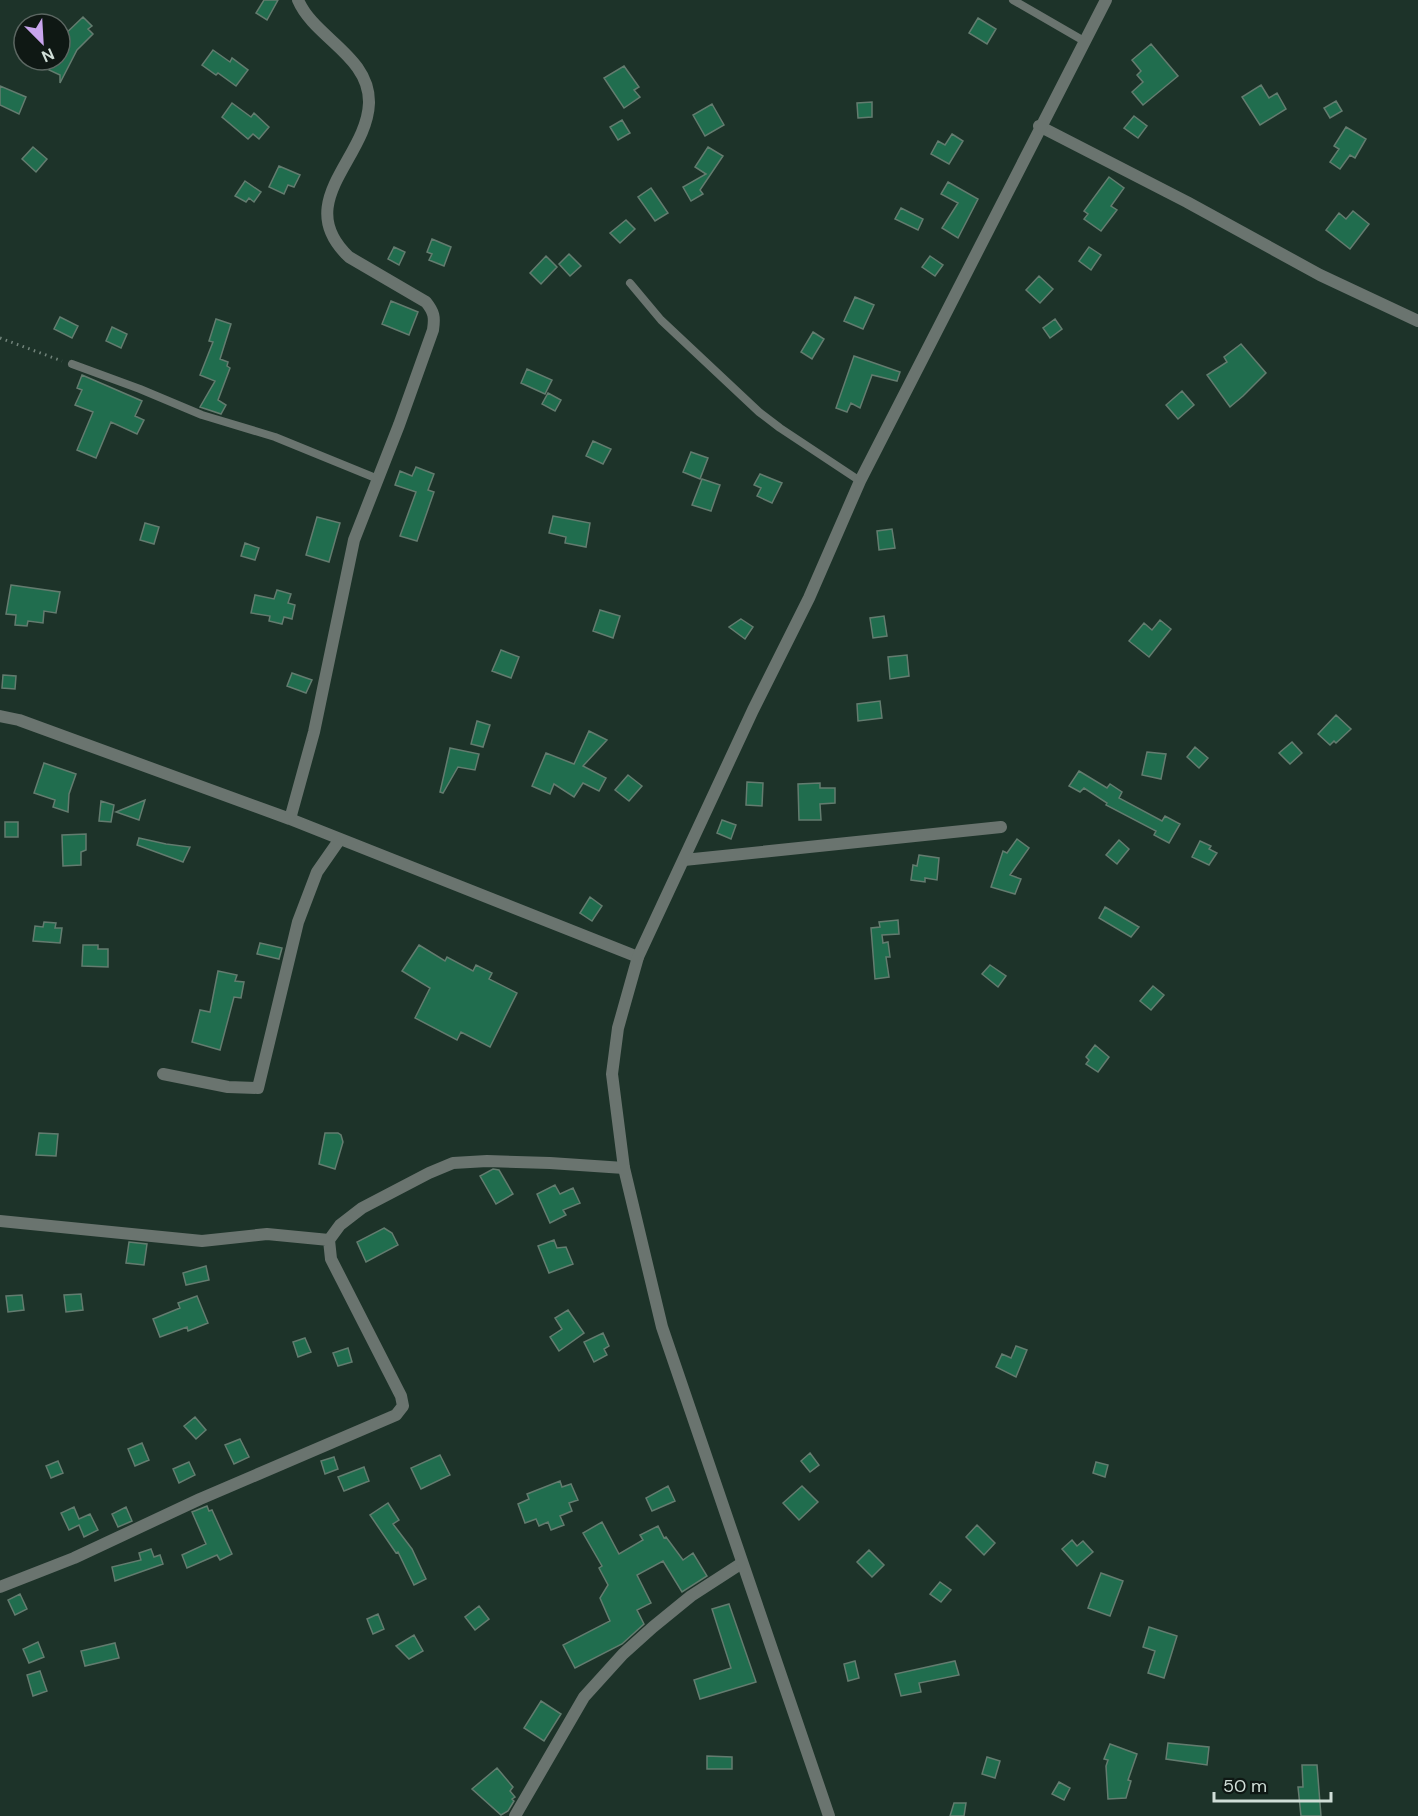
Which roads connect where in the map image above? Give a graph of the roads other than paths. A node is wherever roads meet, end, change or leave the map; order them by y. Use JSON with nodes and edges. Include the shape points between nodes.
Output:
{"nodes":[{"id":1,"x":298,"y":0,"type":"edge"},
{"id":2,"x":1013,"y":0,"type":"edge"},
{"id":3,"x":1106,"y":0,"type":"edge"},
{"id":4,"x":1084,"y":41,"type":"junction"},
{"id":5,"x":1040,"y":126,"type":"junction"},
{"id":6,"x":630,"y":283,"type":"dead end"},
{"id":7,"x":1418,"y":321,"type":"edge"},
{"id":8,"x":72,"y":364,"type":"road end"},
{"id":9,"x":378,"y":478,"type":"junction"},
{"id":10,"x":860,"y":481,"type":"junction"},
{"id":11,"x":0,"y":716,"type":"edge"},
{"id":12,"x":290,"y":819,"type":"junction"},
{"id":13,"x":1001,"y":827,"type":"dead end"},
{"id":14,"x":340,"y":839,"type":"junction"},
{"id":15,"x":684,"y":860,"type":"junction"},
{"id":16,"x":638,"y":957,"type":"junction"},
{"id":17,"x":163,"y":1074,"type":"dead end"},
{"id":18,"x":624,"y":1168,"type":"junction"},
{"id":19,"x":0,"y":1221,"type":"edge"},
{"id":20,"x":329,"y":1240,"type":"junction"},
{"id":21,"x":742,"y":1563,"type":"junction"},
{"id":22,"x":0,"y":1587,"type":"edge"},
{"id":23,"x":515,"y":1816,"type":"edge"},
{"id":24,"x":829,"y":1816,"type":"edge"}],
"edges":[{"from":1,"to":9,"type":"street","via":[[360,71],[368,92],[363,129],[333,188],[327,211],[328,227],[348,257],[426,302],[433,310],[433,330]]},
{"from":2,"to":4,"type":"lane"},
{"from":3,"to":4,"type":"street"},
{"from":4,"to":5,"type":"street"},
{"from":5,"to":7,"type":"street","via":[[1320,275]]},
{"from":5,"to":10,"type":"street"},
{"from":6,"to":10,"type":"lane","via":[[661,320],[759,412]]},
{"from":8,"to":9,"type":"lane"},
{"from":9,"to":12,"type":"street","via":[[354,540],[314,732]]},
{"from":10,"to":15,"type":"street"},
{"from":11,"to":12,"type":"street"},
{"from":12,"to":14,"type":"street"},
{"from":13,"to":15,"type":"street"},
{"from":14,"to":16,"type":"street"},
{"from":14,"to":17,"type":"street","via":[[317,872],[298,922],[258,1088],[228,1087]]},
{"from":15,"to":16,"type":"street"},
{"from":16,"to":18,"type":"street","via":[[618,1028],[612,1074]]},
{"from":18,"to":20,"type":"street","via":[[453,1163],[362,1208],[340,1225]]},
{"from":18,"to":21,"type":"street","via":[[662,1327]]},
{"from":19,"to":20,"type":"street","via":[[202,1242],[267,1234]]},
{"from":20,"to":22,"type":"street","via":[[331,1259],[401,1396],[402,1406],[396,1415]]},
{"from":21,"to":23,"type":"street","via":[[653,1627],[584,1697]]},
{"from":21,"to":24,"type":"street"}]}
